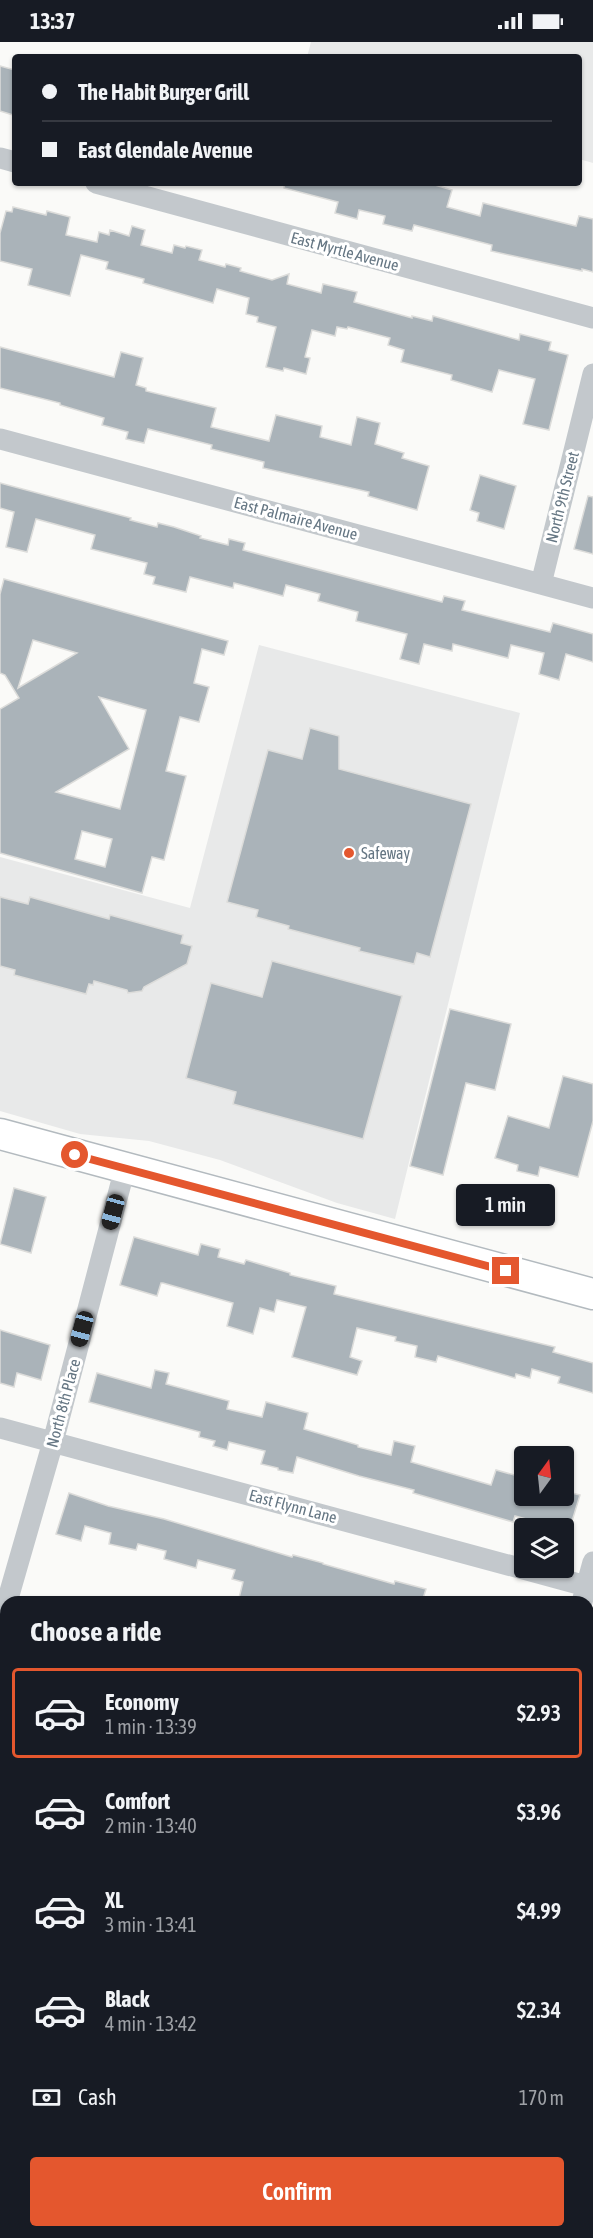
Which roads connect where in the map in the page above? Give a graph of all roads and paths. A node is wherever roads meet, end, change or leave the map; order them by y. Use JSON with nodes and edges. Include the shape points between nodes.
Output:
{"nodes":[{"id":1,"x":107,"y":186,"type":"edge"},
{"id":2,"x":593,"y":318,"type":"edge"},
{"id":3,"x":593,"y":374,"type":"edge"},
{"id":4,"x":0,"y":439,"type":"edge"},
{"id":5,"x":541,"y":584,"type":"junction"},
{"id":6,"x":593,"y":598,"type":"edge"},
{"id":7,"x":0,"y":1134,"type":"edge"},
{"id":8,"x":124,"y":1168,"type":"junction"},
{"id":9,"x":593,"y":1294,"type":"edge"},
{"id":10,"x":0,"y":1428,"type":"edge"},
{"id":11,"x":52,"y":1442,"type":"junction"},
{"id":12,"x":593,"y":1562,"type":"edge"},
{"id":13,"x":584,"y":1594,"type":"edge"},
{"id":14,"x":9,"y":1596,"type":"edge"}],
"edges":[{"from":1,"to":2,"type":"street","name":"East Myrtle Avenue"},
{"from":3,"to":5,"type":"street","name":"North 9th Street"},
{"from":4,"to":5,"type":"street","name":"East Palmaire Avenue"},
{"from":5,"to":6,"type":"street","name":"East Palmaire Avenue"},
{"from":7,"to":8,"type":"main road"},
{"from":8,"to":9,"type":"main road"},
{"from":8,"to":11,"type":"street","name":"North 8th Place"},
{"from":10,"to":11,"type":"street","name":"East Flynn Lane"},
{"from":11,"to":13,"type":"street","name":"East Flynn Lane"},
{"from":11,"to":14,"type":"street","name":"North 8th Place"},
{"from":12,"to":13,"type":"street"}]}
